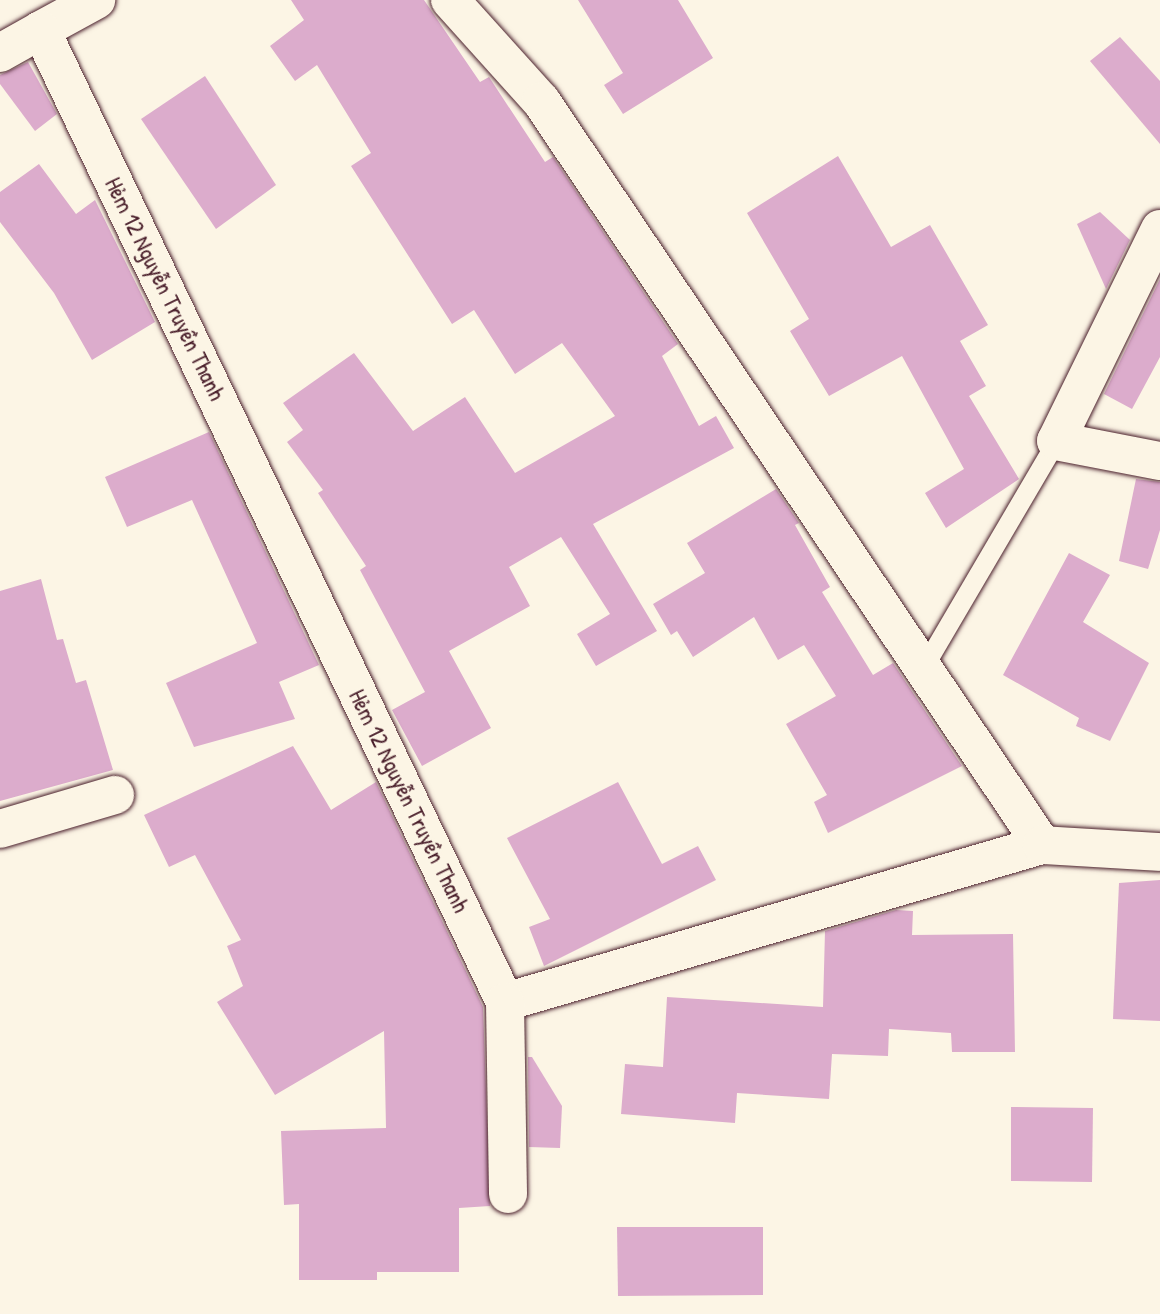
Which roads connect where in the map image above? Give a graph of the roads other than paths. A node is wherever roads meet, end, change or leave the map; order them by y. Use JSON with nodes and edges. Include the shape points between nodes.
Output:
{"nodes":[{"id":1,"x":96,"y":0,"type":"edge"},
{"id":2,"x":450,"y":0,"type":"edge"},
{"id":3,"x":41,"y":30,"type":"junction"},
{"id":4,"x":0,"y":53,"type":"edge"},
{"id":5,"x":1160,"y":229,"type":"edge"},
{"id":6,"x":1056,"y":441,"type":"junction"},
{"id":7,"x":1160,"y":461,"type":"edge"},
{"id":8,"x":923,"y":668,"type":"junction"},
{"id":9,"x":115,"y":795,"type":"dead end"},
{"id":10,"x":0,"y":829,"type":"edge"},
{"id":11,"x":1042,"y":845,"type":"junction"},
{"id":12,"x":1160,"y":852,"type":"edge"},
{"id":13,"x":505,"y":1002,"type":"junction"},
{"id":14,"x":508,"y":1194,"type":"dead end"}],
"edges":[{"from":1,"to":3,"type":"street"},
{"from":2,"to":8,"type":"street","via":[[541,102]]},
{"from":3,"to":4,"type":"street"},
{"from":3,"to":13,"type":"street","name":"Hẻm 12 Nguyễn Truyền Thanh"},
{"from":5,"to":6,"type":"street"},
{"from":6,"to":7,"type":"street"},
{"from":6,"to":8,"type":"lane"},
{"from":8,"to":11,"type":"street"},
{"from":9,"to":10,"type":"street"},
{"from":11,"to":12,"type":"street"},
{"from":11,"to":13,"type":"street"},
{"from":13,"to":14,"type":"street"}]}
